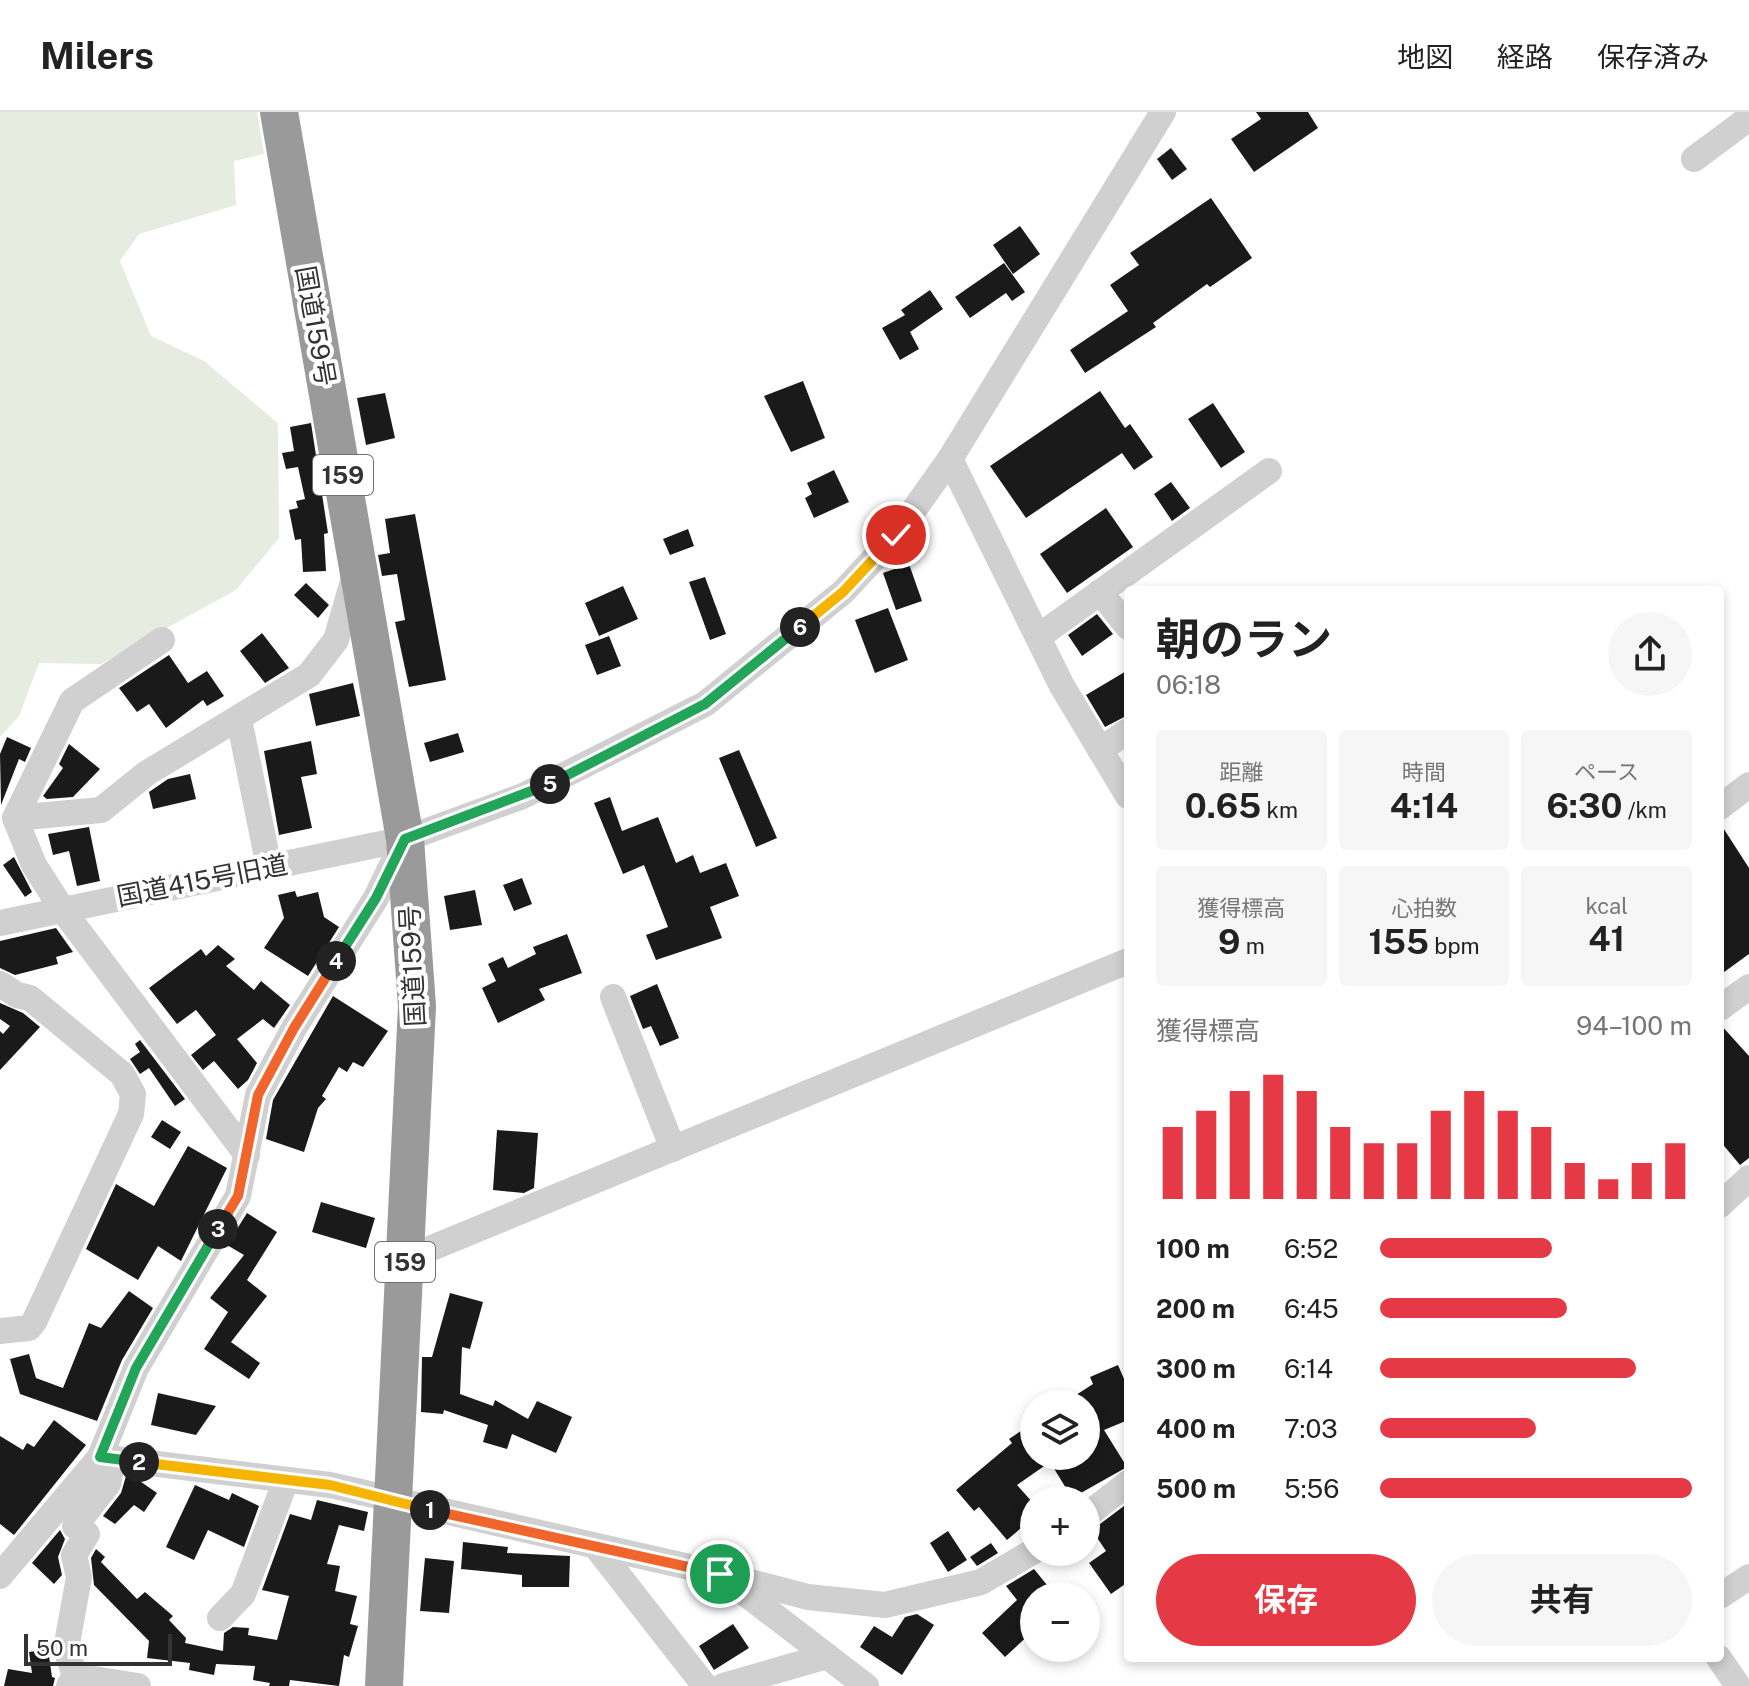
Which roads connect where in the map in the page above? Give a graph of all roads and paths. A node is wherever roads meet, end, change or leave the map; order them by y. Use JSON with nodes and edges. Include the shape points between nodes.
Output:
{"nodes":[{"id":1,"x":279,"y":112,"type":"edge"},
{"id":2,"x":1163,"y":112,"type":"edge"},
{"id":3,"x":1749,"y":118,"type":"edge"},
{"id":4,"x":1694,"y":159,"type":"dead end"},
{"id":5,"x":950,"y":459,"type":"junction"},
{"id":6,"x":1269,"y":471,"type":"dead end"},
{"id":7,"x":358,"y":563,"type":"junction"},
{"id":8,"x":1100,"y":592,"type":"junction"},
{"id":9,"x":1124,"y":622,"type":"edge"},
{"id":10,"x":1038,"y":637,"type":"junction"},
{"id":11,"x":162,"y":640,"type":"dead end"},
{"id":12,"x":239,"y":719,"type":"junction"},
{"id":13,"x":1124,"y":734,"type":"edge"},
{"id":14,"x":1100,"y":750,"type":"junction"},
{"id":15,"x":1749,"y":785,"type":"edge"},
{"id":16,"x":1124,"y":789,"type":"edge"},
{"id":17,"x":1724,"y":804,"type":"edge"},
{"id":18,"x":15,"y":818,"type":"junction"},
{"id":19,"x":405,"y":839,"type":"junction"},
{"id":20,"x":269,"y":867,"type":"junction"},
{"id":21,"x":62,"y":909,"type":"junction"},
{"id":22,"x":0,"y":923,"type":"edge"},
{"id":23,"x":1124,"y":963,"type":"edge"},
{"id":24,"x":0,"y":984,"type":"edge"},
{"id":25,"x":1749,"y":987,"type":"edge"},
{"id":26,"x":613,"y":997,"type":"dead end"},
{"id":27,"x":1724,"y":1005,"type":"edge"},
{"id":28,"x":673,"y":1149,"type":"junction"},
{"id":29,"x":247,"y":1155,"type":"junction"},
{"id":30,"x":1749,"y":1178,"type":"edge"},
{"id":31,"x":1724,"y":1201,"type":"edge"},
{"id":32,"x":405,"y":1259,"type":"junction"},
{"id":33,"x":0,"y":1331,"type":"edge"},
{"id":34,"x":106,"y":1458,"type":"junction"},
{"id":35,"x":286,"y":1480,"type":"junction"},
{"id":36,"x":1124,"y":1486,"type":"edge"},
{"id":37,"x":391,"y":1501,"type":"junction"},
{"id":38,"x":1100,"y":1505,"type":"edge"},
{"id":39,"x":597,"y":1548,"type":"junction"},
{"id":40,"x":1020,"y":1559,"type":"edge"},
{"id":41,"x":720,"y":1574,"type":"junction"},
{"id":42,"x":0,"y":1576,"type":"edge"},
{"id":43,"x":1749,"y":1577,"type":"edge"},
{"id":44,"x":1724,"y":1593,"type":"edge"},
{"id":45,"x":220,"y":1618,"type":"dead end"},
{"id":46,"x":827,"y":1656,"type":"junction"},
{"id":47,"x":1722,"y":1662,"type":"edge"},
{"id":48,"x":72,"y":1681,"type":"edge"},
{"id":49,"x":138,"y":1686,"type":"edge"},
{"id":50,"x":384,"y":1686,"type":"edge"},
{"id":51,"x":705,"y":1686,"type":"edge"},
{"id":52,"x":723,"y":1686,"type":"edge"},
{"id":53,"x":866,"y":1686,"type":"edge"},
{"id":54,"x":1738,"y":1686,"type":"edge"}],
"edges":[{"from":1,"to":7,"type":"highway","name":"国道159号","number":"159"},
{"from":2,"to":5,"type":"street","name":"国道415号旧道"},
{"from":3,"to":4,"type":"street"},
{"from":5,"to":10,"type":"street"},
{"from":5,"to":19,"type":"street","name":"国道415号旧道","via":[[896,535],[843,592],[705,704],[523,796]]},
{"from":6,"to":8,"type":"street"},
{"from":7,"to":12,"type":"street","via":[[336,640],[309,675]]},
{"from":7,"to":19,"type":"highway","name":"国道159号","number":"159"},
{"from":8,"to":9,"type":"street"},
{"from":8,"to":10,"type":"street"},
{"from":10,"to":14,"type":"street"},
{"from":11,"to":18,"type":"street","via":[[72,701]]},
{"from":12,"to":18,"type":"street","via":[[147,773],[101,810]]},
{"from":12,"to":20,"type":"street"},
{"from":13,"to":14,"type":"street"},
{"from":14,"to":16,"type":"street"},
{"from":15,"to":17,"type":"street"},
{"from":18,"to":21,"type":"street","via":[[34,865]]},
{"from":19,"to":20,"type":"street","name":"国道415号旧道"},
{"from":19,"to":29,"type":"street","via":[[376,898],[258,1095]]},
{"from":19,"to":32,"type":"highway","name":"国道159号","number":"159","via":[[417,1006]]},
{"from":20,"to":21,"type":"street","name":"国道415号旧道"},
{"from":21,"to":22,"type":"street","name":"国道415号旧道"},
{"from":21,"to":29,"type":"street"},
{"from":23,"to":28,"type":"street"},
{"from":24,"to":33,"type":"street","via":[[30,998],[122,1074],[133,1094],[131,1114],[34,1322],[29,1328]]},
{"from":25,"to":27,"type":"street"},
{"from":26,"to":28,"type":"street"},
{"from":28,"to":32,"type":"street"},
{"from":29,"to":34,"type":"street","via":[[238,1196],[136,1368]]},
{"from":30,"to":31,"type":"street"},
{"from":32,"to":37,"type":"highway","name":"国道159号","number":"159"},
{"from":34,"to":35,"type":"street"},
{"from":34,"to":42,"type":"street"},
{"from":34,"to":48,"type":"street","via":[[108,1484],[75,1526],[87,1534],[74,1555],[79,1577],[66,1649]]},
{"from":35,"to":37,"type":"street"},
{"from":35,"to":45,"type":"street","via":[[243,1594]]},
{"from":36,"to":38,"type":"street"},
{"from":37,"to":39,"type":"street"},
{"from":37,"to":50,"type":"highway","name":"国道159号","number":"159"},
{"from":39,"to":41,"type":"street"},
{"from":39,"to":51,"type":"street"},
{"from":40,"to":41,"type":"street","via":[[981,1582],[885,1605],[808,1597]]},
{"from":41,"to":46,"type":"street"},
{"from":43,"to":44,"type":"street"},
{"from":46,"to":52,"type":"street"},
{"from":46,"to":53,"type":"street"},
{"from":47,"to":54,"type":"street"},
{"from":48,"to":49,"type":"street"}]}
